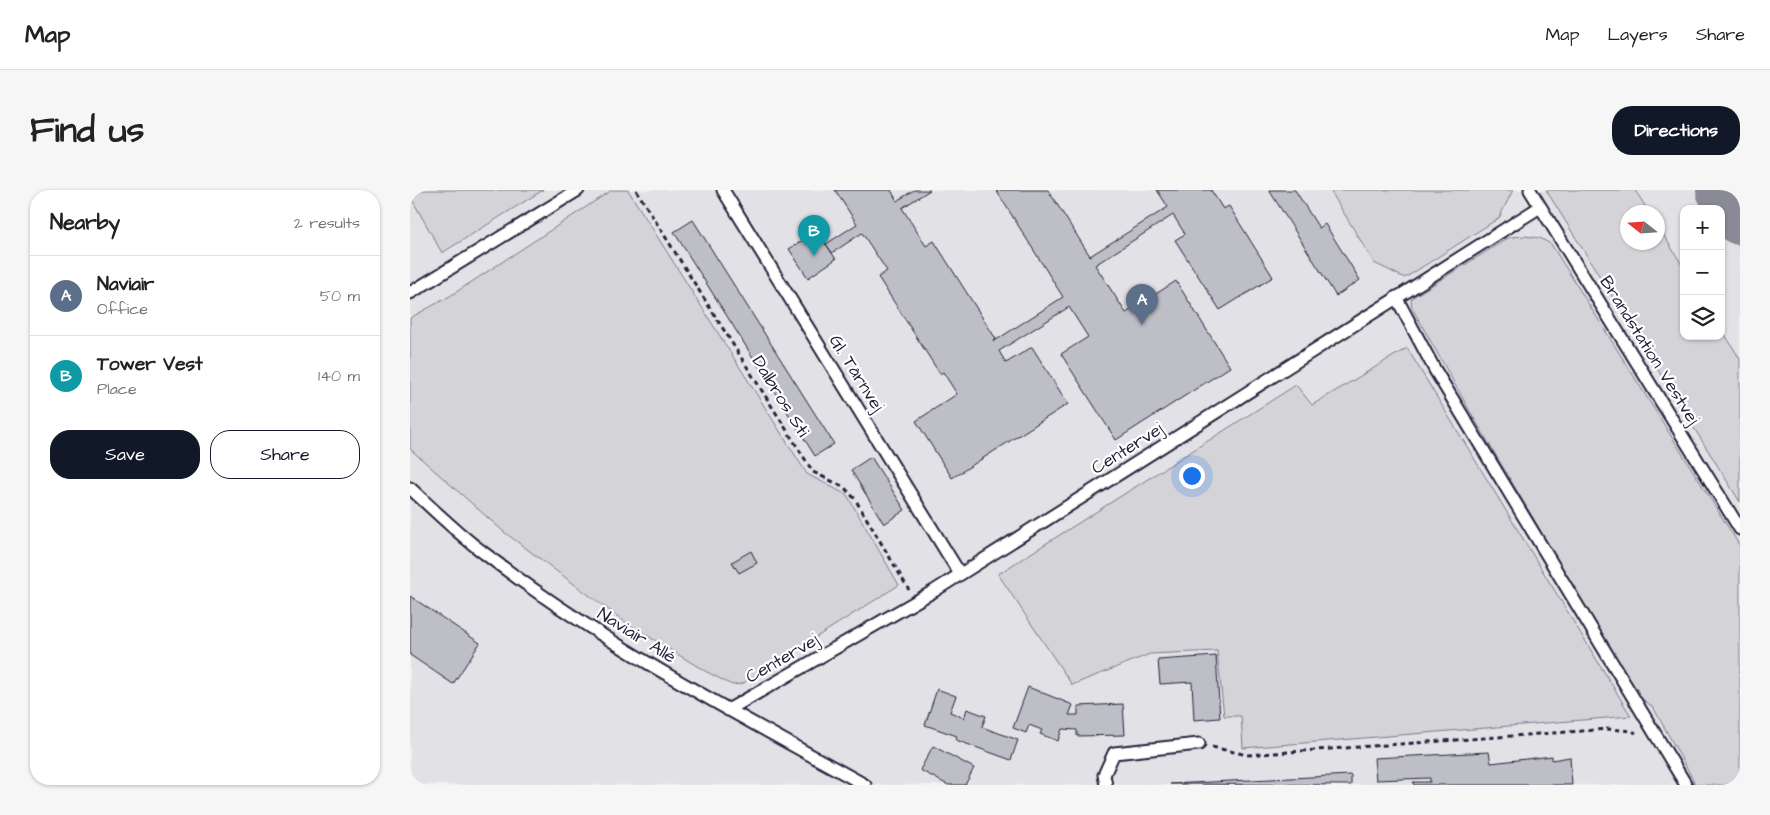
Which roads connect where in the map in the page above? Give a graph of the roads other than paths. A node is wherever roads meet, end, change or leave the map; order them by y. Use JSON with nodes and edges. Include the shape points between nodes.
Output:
{"nodes":[{"id":1,"x":578,"y":190,"type":"edge"},
{"id":2,"x":723,"y":190,"type":"edge"},
{"id":3,"x":1530,"y":190,"type":"edge"},
{"id":4,"x":1540,"y":207,"type":"junction"},
{"id":5,"x":410,"y":293,"type":"edge"},
{"id":6,"x":1396,"y":297,"type":"junction"},
{"id":7,"x":410,"y":488,"type":"edge"},
{"id":8,"x":1740,"y":529,"type":"edge"},
{"id":9,"x":960,"y":574,"type":"junction"},
{"id":10,"x":728,"y":710,"type":"junction"},
{"id":11,"x":1199,"y":744,"type":"road end"},
{"id":12,"x":865,"y":785,"type":"edge"},
{"id":13,"x":1106,"y":785,"type":"edge"},
{"id":14,"x":1686,"y":785,"type":"edge"}],
"edges":[{"from":1,"to":5,"type":"lane"},
{"from":2,"to":9,"type":"lane","name":"Gl. Tårnvej"},
{"from":3,"to":4,"type":"lane","name":"Brandstation Vestvej"},
{"from":4,"to":6,"type":"lane","name":"Centervej"},
{"from":4,"to":8,"type":"lane","name":"Brandstation Vestvej"},
{"from":6,"to":9,"type":"lane","name":"Centervej"},
{"from":6,"to":14,"type":"lane","via":[[1435,370]]},
{"from":7,"to":10,"type":"lane","name":"Naviair Allé","via":[[483,553],[590,627]]},
{"from":9,"to":10,"type":"lane","name":"Centervej"},
{"from":10,"to":12,"type":"lane","name":"Naviair Allé"},
{"from":11,"to":13,"type":"lane","via":[[1114,753],[1104,775]]}]}
